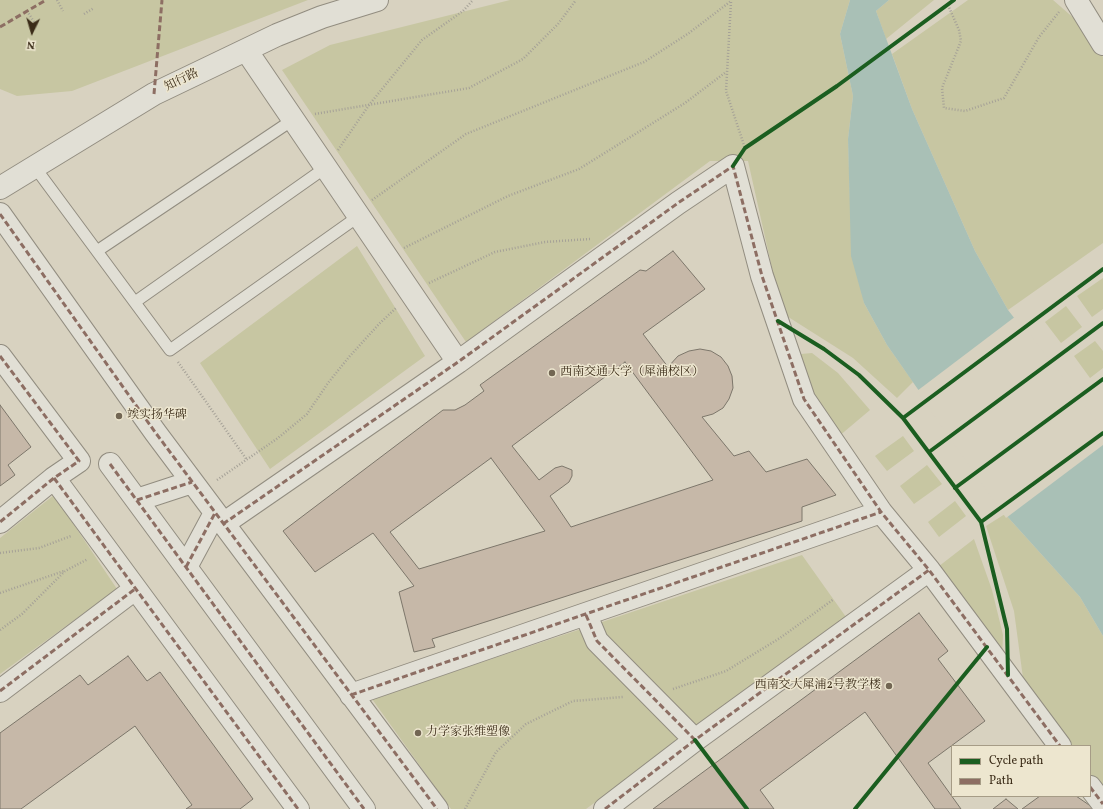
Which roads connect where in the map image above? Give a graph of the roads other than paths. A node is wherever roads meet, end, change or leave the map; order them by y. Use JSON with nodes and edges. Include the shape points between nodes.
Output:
{"nodes":[{"id":1,"x":376,"y":0,"type":"edge"},
{"id":2,"x":1069,"y":4,"type":"edge"},
{"id":3,"x":1103,"y":44,"type":"edge"},
{"id":4,"x":246,"y":50,"type":"junction"},
{"id":5,"x":294,"y":120,"type":"junction"},
{"id":6,"x":34,"y":166,"type":"junction"},
{"id":7,"x":325,"y":168,"type":"junction"},
{"id":8,"x":0,"y":188,"type":"edge"},
{"id":9,"x":0,"y":214,"type":"edge"},
{"id":10,"x":359,"y":216,"type":"junction"},
{"id":11,"x":97,"y":251,"type":"junction"},
{"id":12,"x":135,"y":302,"type":"junction"},
{"id":13,"x":0,"y":356,"type":"edge"},
{"id":14,"x":458,"y":362,"type":"junction"},
{"id":15,"x":110,"y":464,"type":"dead end"},
{"id":16,"x":54,"y":478,"type":"junction"},
{"id":17,"x":195,"y":487,"type":"junction"},
{"id":18,"x":136,"y":500,"type":"junction"},
{"id":19,"x":881,"y":512,"type":"junction"},
{"id":20,"x":219,"y":518,"type":"junction"},
{"id":21,"x":0,"y":522,"type":"edge"},
{"id":22,"x":186,"y":567,"type":"junction"},
{"id":23,"x":929,"y":570,"type":"junction"},
{"id":24,"x":135,"y":589,"type":"junction"},
{"id":25,"x":586,"y":615,"type":"junction"},
{"id":26,"x":0,"y":691,"type":"edge"},
{"id":27,"x":352,"y":695,"type":"junction"},
{"id":28,"x":695,"y":740,"type":"junction"},
{"id":29,"x":1059,"y":745,"type":"edge"},
{"id":30,"x":1091,"y":787,"type":"edge"},
{"id":31,"x":1103,"y":804,"type":"edge"},
{"id":32,"x":436,"y":808,"type":"edge"},
{"id":33,"x":298,"y":809,"type":"edge"},
{"id":34,"x":364,"y":809,"type":"edge"},
{"id":35,"x":605,"y":809,"type":"edge"}],
"edges":[{"from":1,"to":4,"type":"street","name":"知行路","via":[[322,17]]},
{"from":2,"to":3,"type":"street"},
{"from":4,"to":5,"type":"street"},
{"from":4,"to":6,"type":"street","name":"知行路","via":[[154,94]]},
{"from":5,"to":7,"type":"street"},
{"from":5,"to":11,"type":"lane"},
{"from":6,"to":8,"type":"street","name":"知行路"},
{"from":6,"to":11,"type":"lane"},
{"from":7,"to":10,"type":"street"},
{"from":7,"to":12,"type":"lane"},
{"from":9,"to":17,"type":"street"},
{"from":10,"to":12,"type":"lane","via":[[170,350]]},
{"from":10,"to":14,"type":"street"},
{"from":11,"to":12,"type":"lane"},
{"from":13,"to":16,"type":"street","via":[[79,461]]},
{"from":14,"to":19,"type":"street","via":[[620,244],[733,166],[762,276],[804,399]]},
{"from":14,"to":20,"type":"street"},
{"from":15,"to":18,"type":"street"},
{"from":16,"to":21,"type":"street"},
{"from":16,"to":24,"type":"street"},
{"from":17,"to":18,"type":"street"},
{"from":17,"to":20,"type":"street"},
{"from":18,"to":22,"type":"street"},
{"from":19,"to":23,"type":"street"},
{"from":19,"to":25,"type":"street"},
{"from":20,"to":22,"type":"street"},
{"from":20,"to":27,"type":"street"},
{"from":22,"to":34,"type":"street"},
{"from":23,"to":28,"type":"street"},
{"from":23,"to":29,"type":"street"},
{"from":24,"to":26,"type":"street"},
{"from":24,"to":33,"type":"street"},
{"from":25,"to":27,"type":"street"},
{"from":25,"to":28,"type":"street","via":[[597,641]]},
{"from":27,"to":32,"type":"street"},
{"from":28,"to":35,"type":"street"},
{"from":30,"to":31,"type":"street"}]}
